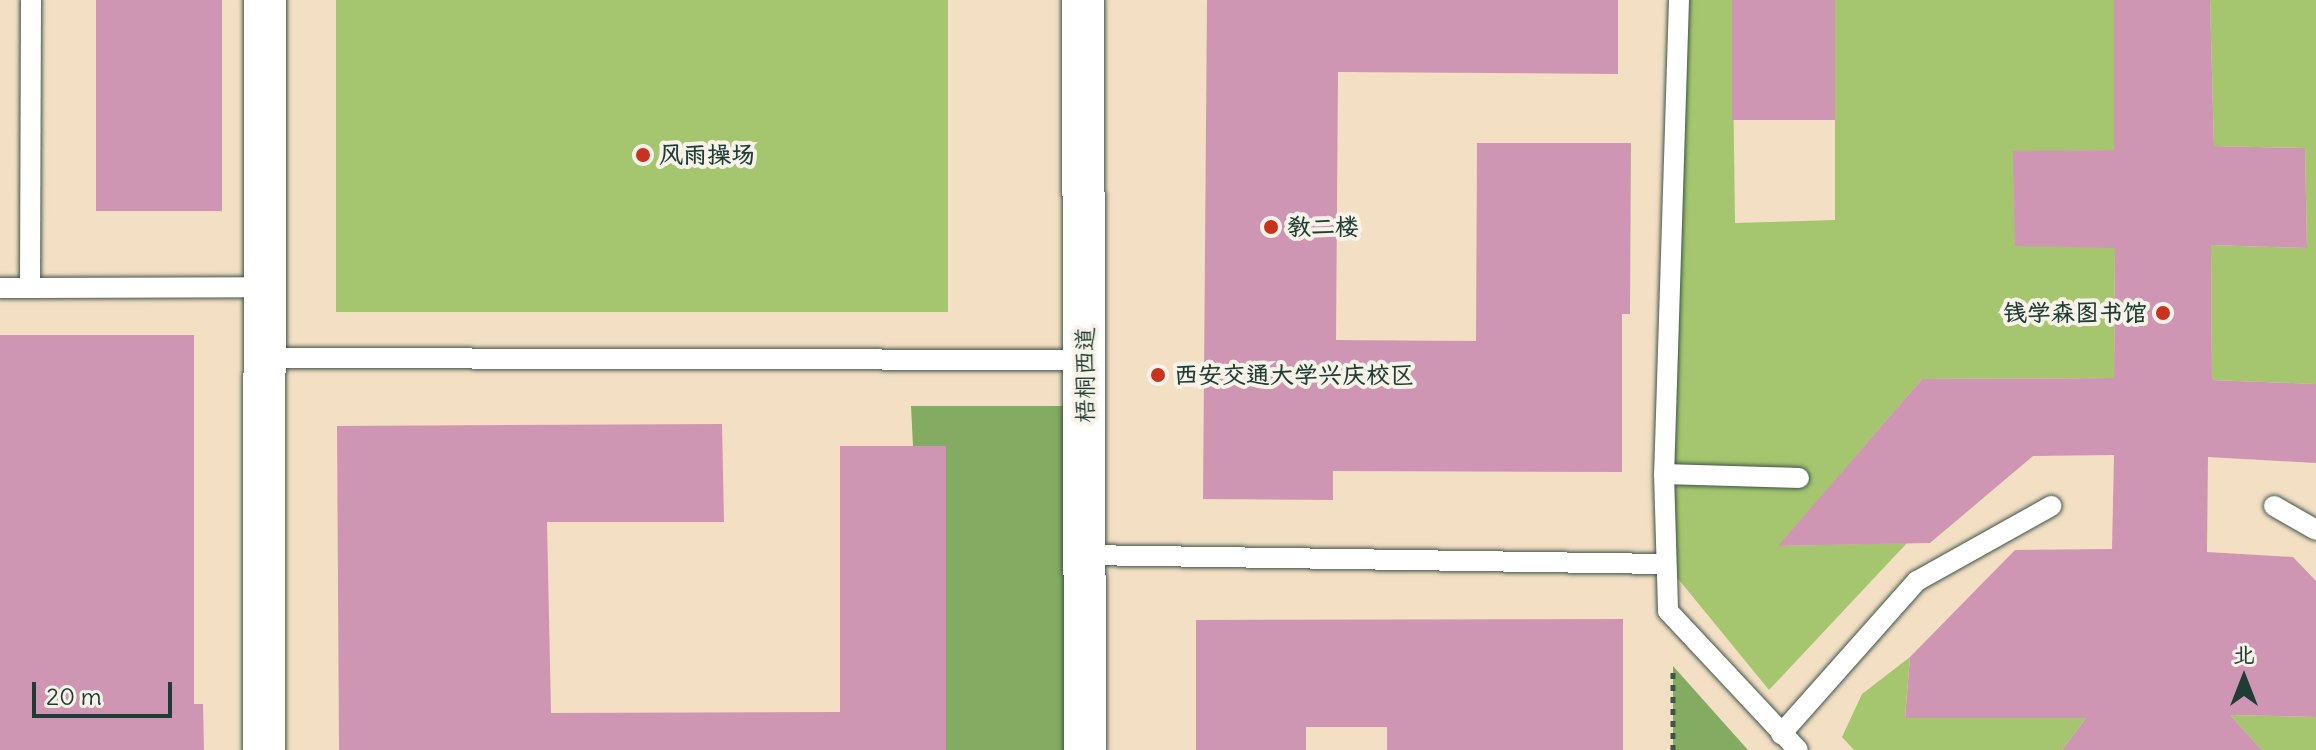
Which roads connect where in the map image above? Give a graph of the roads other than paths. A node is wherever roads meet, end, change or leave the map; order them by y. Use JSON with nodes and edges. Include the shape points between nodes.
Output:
{"nodes":[{"id":1,"x":31,"y":0,"type":"edge"},
{"id":2,"x":265,"y":0,"type":"edge"},
{"id":3,"x":1083,"y":0,"type":"edge"},
{"id":4,"x":1679,"y":0,"type":"edge"},
{"id":5,"x":264,"y":287,"type":"junction"},
{"id":6,"x":0,"y":288,"type":"edge"},
{"id":7,"x":30,"y":288,"type":"junction"},
{"id":8,"x":265,"y":358,"type":"junction"},
{"id":9,"x":1086,"y":360,"type":"junction"},
{"id":10,"x":1664,"y":474,"type":"junction"},
{"id":11,"x":1799,"y":478,"type":"dead end"},
{"id":12,"x":2051,"y":506,"type":"dead end"},
{"id":13,"x":2274,"y":506,"type":"dead end"},
{"id":14,"x":2316,"y":530,"type":"edge"},
{"id":15,"x":1084,"y":555,"type":"junction"},
{"id":16,"x":1666,"y":564,"type":"junction"},
{"id":17,"x":1781,"y":734,"type":"junction"},
{"id":18,"x":264,"y":750,"type":"edge"},
{"id":19,"x":1085,"y":750,"type":"edge"},
{"id":20,"x":1798,"y":750,"type":"edge"}],
"edges":[{"from":1,"to":7,"type":"lane"},
{"from":2,"to":5,"type":"street"},
{"from":3,"to":9,"type":"street","name":"梧桐西道"},
{"from":4,"to":10,"type":"lane"},
{"from":5,"to":7,"type":"lane"},
{"from":5,"to":8,"type":"street"},
{"from":6,"to":7,"type":"lane"},
{"from":8,"to":9,"type":"lane"},
{"from":8,"to":18,"type":"street"},
{"from":9,"to":15,"type":"street","name":"梧桐西道"},
{"from":10,"to":11,"type":"lane"},
{"from":10,"to":16,"type":"lane"},
{"from":12,"to":17,"type":"lane","via":[[1917,581]]},
{"from":13,"to":14,"type":"lane"},
{"from":15,"to":16,"type":"lane"},
{"from":15,"to":19,"type":"street","name":"梧桐西道"},
{"from":16,"to":17,"type":"lane","via":[[1668,611]]},
{"from":17,"to":20,"type":"lane"}]}
